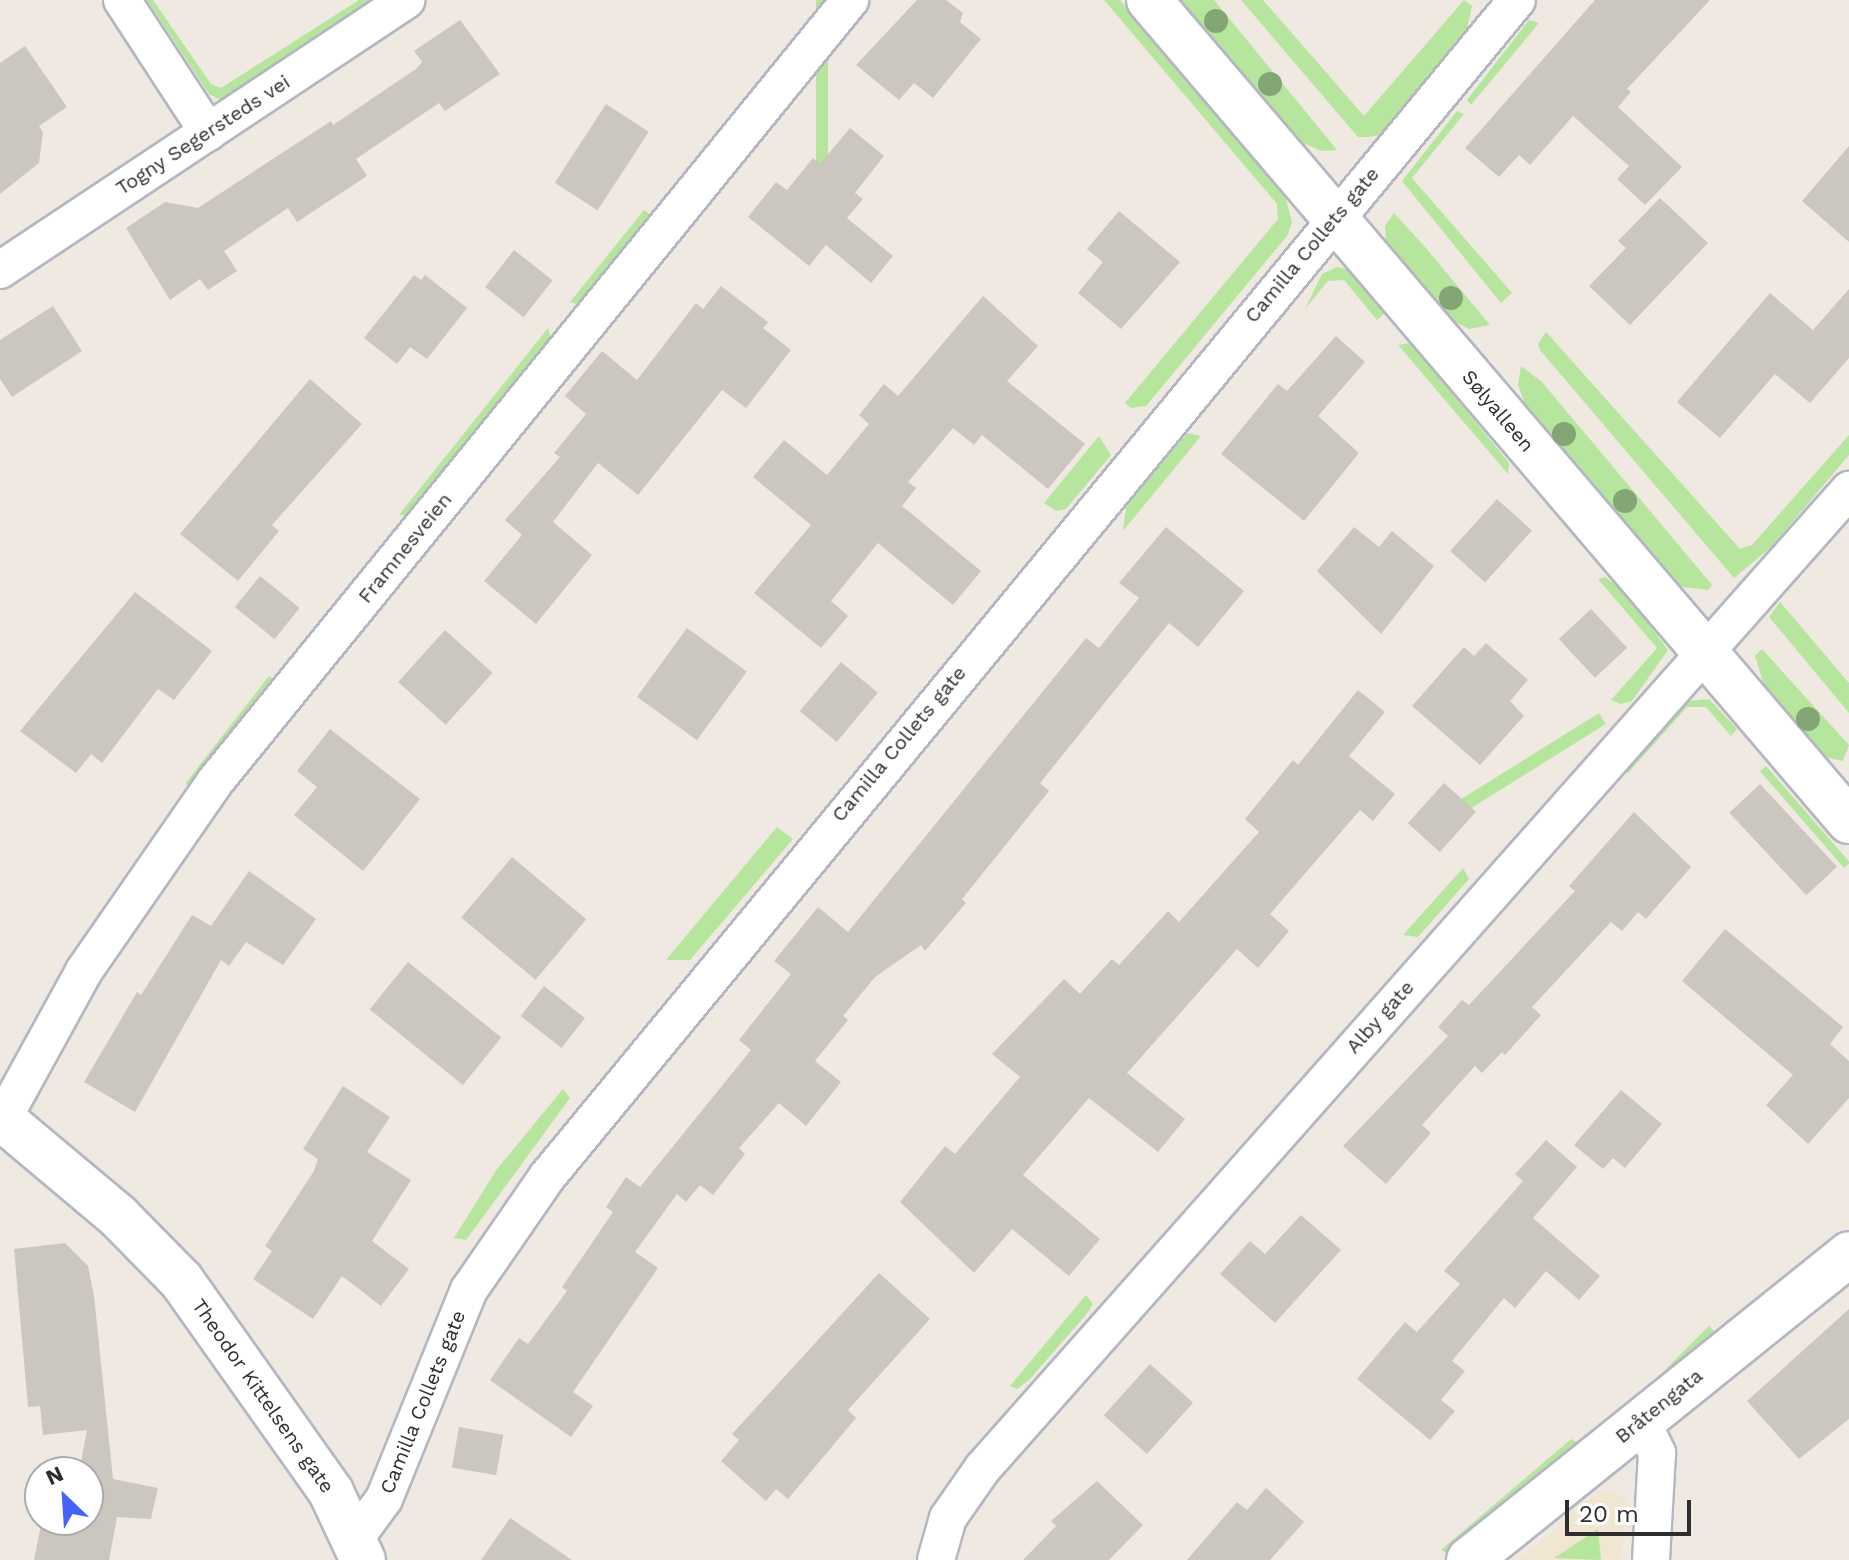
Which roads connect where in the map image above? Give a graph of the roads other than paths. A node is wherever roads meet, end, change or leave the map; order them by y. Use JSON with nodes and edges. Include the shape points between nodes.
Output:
{"nodes":[{"id":1,"x":122,"y":0,"type":"edge"},
{"id":2,"x":406,"y":0,"type":"edge"},
{"id":3,"x":850,"y":0,"type":"edge"},
{"id":4,"x":1149,"y":0,"type":"edge"},
{"id":5,"x":1517,"y":0,"type":"edge"},
{"id":6,"x":208,"y":132,"type":"junction"},
{"id":7,"x":1333,"y":218,"type":"junction"},
{"id":8,"x":0,"y":270,"type":"edge"},
{"id":9,"x":1849,"y":490,"type":"edge"},
{"id":10,"x":1708,"y":651,"type":"junction"},
{"id":11,"x":1849,"y":821,"type":"edge"},
{"id":12,"x":0,"y":1120,"type":"edge"},
{"id":13,"x":1849,"y":1254,"type":"edge"},
{"id":14,"x":1641,"y":1420,"type":"junction"},
{"id":15,"x":359,"y":1548,"type":"edge"},
{"id":16,"x":936,"y":1560,"type":"edge"},
{"id":17,"x":1469,"y":1560,"type":"edge"},
{"id":18,"x":1651,"y":1560,"type":"edge"}],
"edges":[{"from":1,"to":6,"type":"street"},
{"from":2,"to":6,"type":"street","name":"Togny Segersteds vei"},
{"from":3,"to":12,"type":"street","name":"Framnesveien","via":[[214,783],[84,971]]},
{"from":4,"to":7,"type":"street","name":"Sølyalleen"},
{"from":5,"to":7,"type":"street","name":"Camilla Collets gate"},
{"from":6,"to":8,"type":"street","name":"Togny Segersteds vei"},
{"from":7,"to":10,"type":"street","name":"Sølyalleen"},
{"from":7,"to":15,"type":"street","name":"Camilla Collets gate","via":[[547,1177],[469,1290]]},
{"from":9,"to":10,"type":"street","name":"Alby gate"},
{"from":10,"to":11,"type":"street","name":"Sølyalleen"},
{"from":10,"to":16,"type":"street","name":"Alby gate","via":[[982,1469],[948,1518]]},
{"from":12,"to":15,"type":"street","name":"Theodor Kittelsens gate","via":[[119,1217],[181,1280],[331,1492]]},
{"from":13,"to":14,"type":"street","name":"Bråtengata"},
{"from":14,"to":17,"type":"street","name":"Bråtengata"},
{"from":14,"to":18,"type":"street","via":[[1657,1453]]}]}
